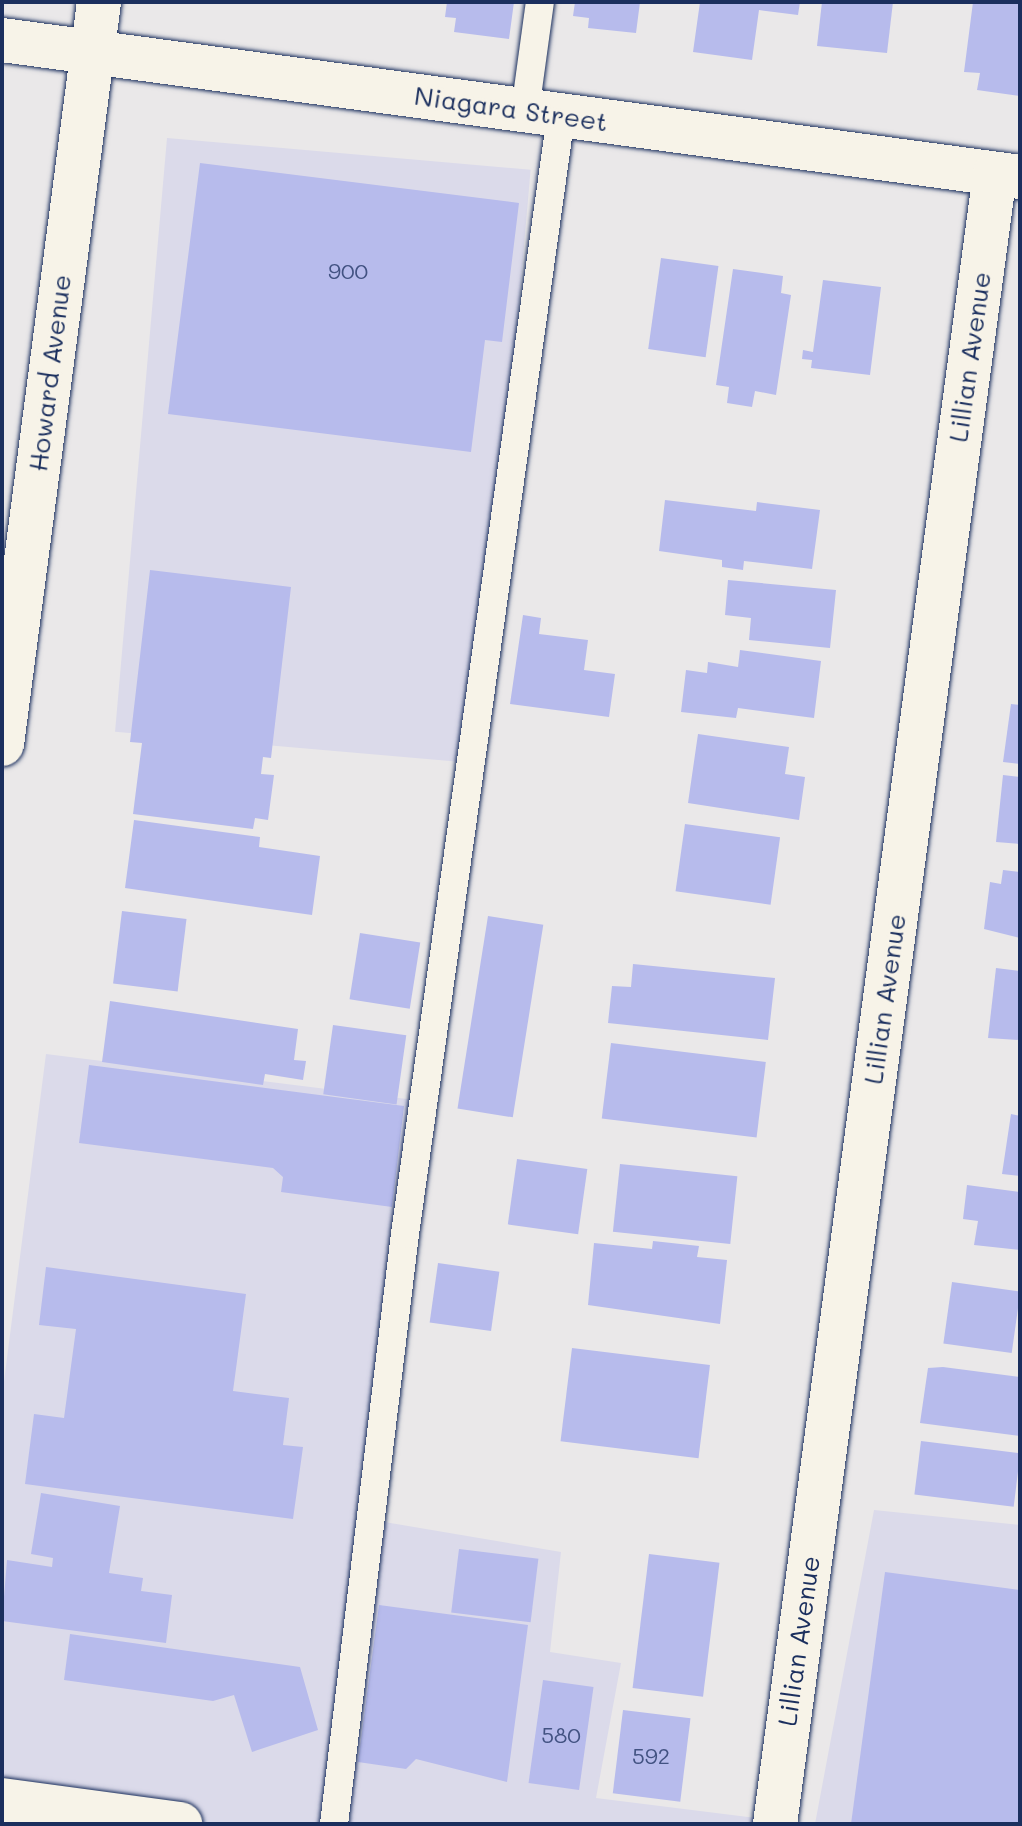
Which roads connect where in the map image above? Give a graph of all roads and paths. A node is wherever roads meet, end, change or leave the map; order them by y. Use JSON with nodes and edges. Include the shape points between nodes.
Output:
{"nodes":[{"id":1,"x":99,"y":2,"type":"edge"},
{"id":2,"x":540,"y":2,"type":"edge"},
{"id":3,"x":2,"y":40,"type":"edge"},
{"id":4,"x":92,"y":53,"type":"junction"},
{"id":5,"x":543,"y":113,"type":"junction"},
{"id":6,"x":1007,"y":176,"type":"edge"},
{"id":7,"x":2,"y":744,"type":"edge"},
{"id":8,"x":2,"y":1800,"type":"edge"},
{"id":9,"x":180,"y":1824,"type":"edge"},
{"id":10,"x":334,"y":1824,"type":"edge"},
{"id":11,"x":775,"y":1824,"type":"edge"}],
"edges":[{"from":1,"to":4,"type":"street","name":"Howard Avenue"},
{"from":2,"to":5,"type":"lane"},
{"from":3,"to":4,"type":"street","name":"Niagara Street"},
{"from":4,"to":5,"type":"street","name":"Niagara Street"},
{"from":4,"to":7,"type":"street","name":"Howard Avenue"},
{"from":5,"to":6,"type":"street","name":"Niagara Street"},
{"from":5,"to":10,"type":"lane"},
{"from":6,"to":11,"type":"street","name":"Lillian Avenue"},
{"from":8,"to":9,"type":"street"}]}
